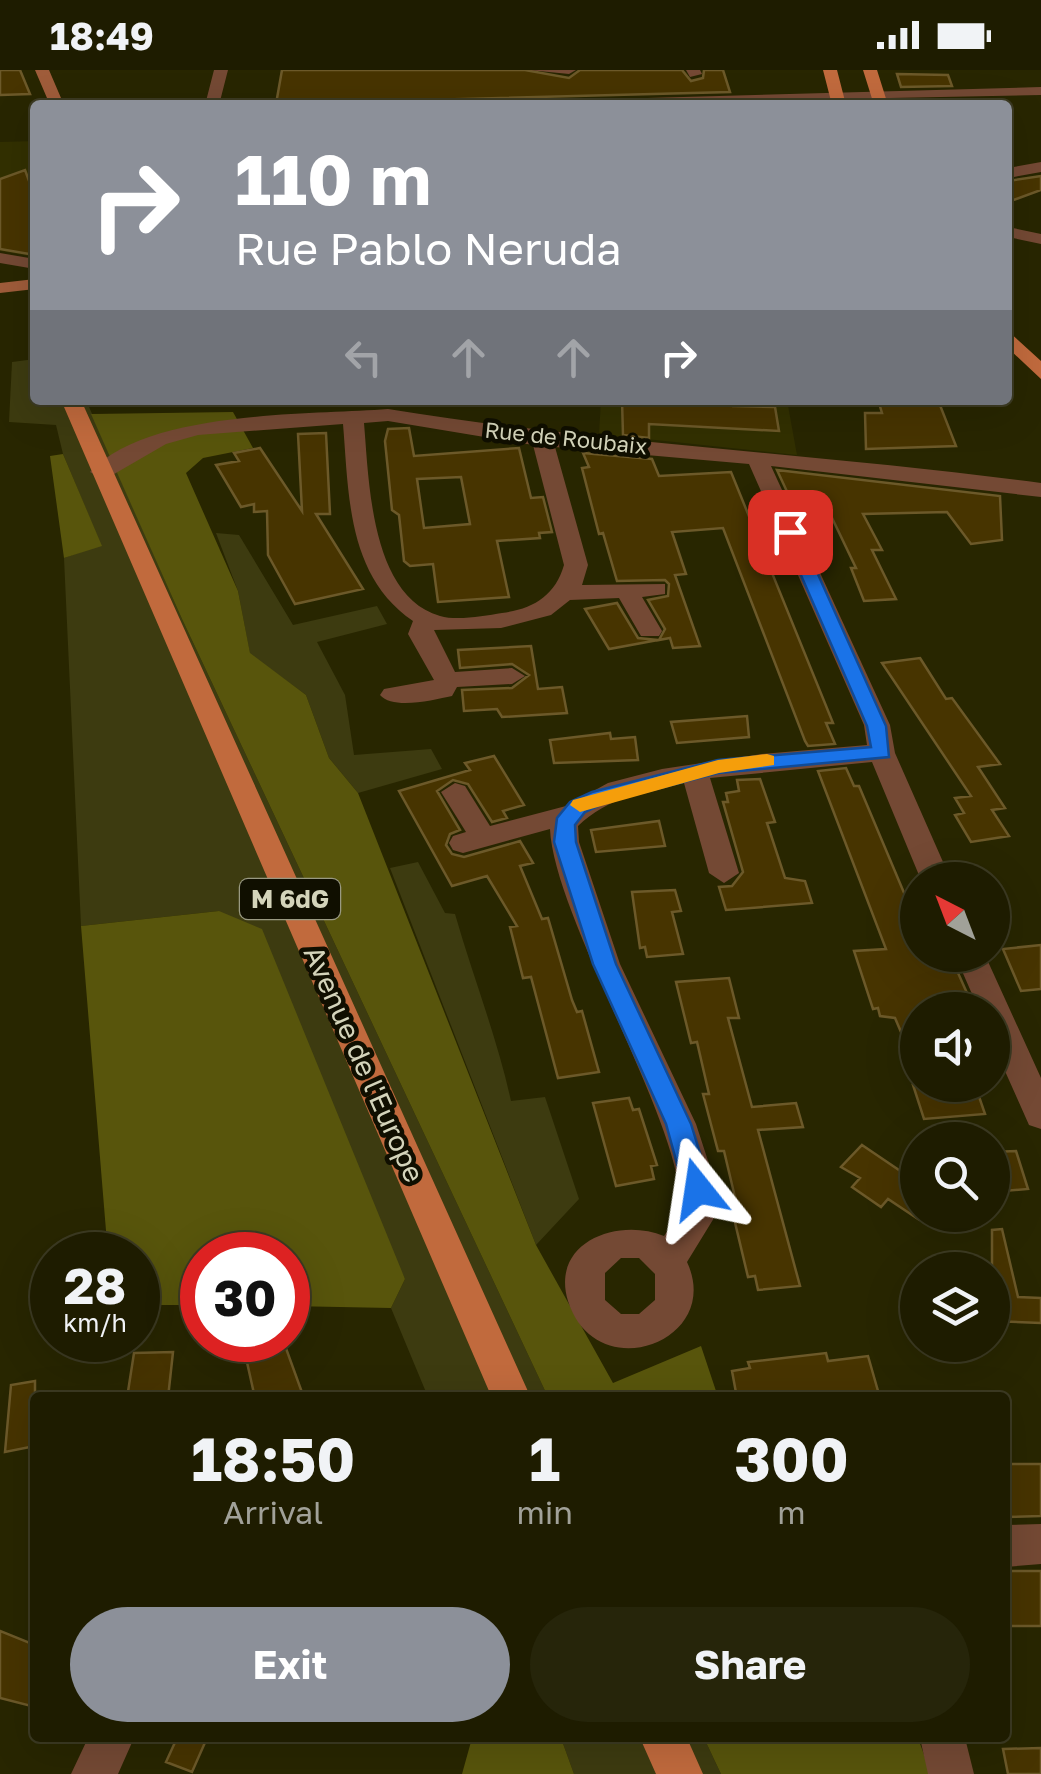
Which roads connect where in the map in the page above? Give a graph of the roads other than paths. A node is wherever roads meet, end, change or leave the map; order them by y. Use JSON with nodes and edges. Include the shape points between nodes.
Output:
{"nodes":[{"id":1,"x":42,"y":70,"type":"edge"},
{"id":2,"x":221,"y":70,"type":"edge"},
{"id":3,"x":536,"y":70,"type":"edge"},
{"id":4,"x":569,"y":70,"type":"edge"},
{"id":5,"x":830,"y":70,"type":"edge"},
{"id":6,"x":870,"y":70,"type":"edge"},
{"id":7,"x":1041,"y":92,"type":"edge"},
{"id":8,"x":55,"y":100,"type":"edge"},
{"id":9,"x":213,"y":100,"type":"edge"},
{"id":10,"x":838,"y":100,"type":"edge"},
{"id":11,"x":880,"y":100,"type":"edge"},
{"id":12,"x":898,"y":100,"type":"edge"},
{"id":13,"x":1041,"y":167,"type":"edge"},
{"id":14,"x":1012,"y":172,"type":"edge"},
{"id":15,"x":1012,"y":233,"type":"edge"},
{"id":16,"x":1041,"y":239,"type":"edge"},
{"id":17,"x":0,"y":258,"type":"edge"},
{"id":18,"x":30,"y":263,"type":"edge"},
{"id":19,"x":30,"y":289,"type":"edge"},
{"id":20,"x":0,"y":292,"type":"edge"},
{"id":21,"x":1012,"y":328,"type":"edge"},
{"id":22,"x":1012,"y":341,"type":"edge"},
{"id":23,"x":1041,"y":358,"type":"edge"},
{"id":24,"x":1041,"y":373,"type":"edge"},
{"id":25,"x":73,"y":405,"type":"edge"},
{"id":26,"x":386,"y":408,"type":"edge"},
{"id":27,"x":353,"y":417,"type":"junction"},
{"id":28,"x":542,"y":440,"type":"junction"},
{"id":29,"x":756,"y":458,"type":"junction"},
{"id":30,"x":101,"y":472,"type":"junction"},
{"id":31,"x":1041,"y":490,"type":"edge"},
{"id":32,"x":657,"y":589,"type":"dead end"},
{"id":33,"x":627,"y":591,"type":"junction"},
{"id":34,"x":567,"y":592,"type":"junction"},
{"id":35,"x":425,"y":620,"type":"junction"},
{"id":36,"x":650,"y":631,"type":"dead end"},
{"id":37,"x":512,"y":676,"type":"dead end"},
{"id":38,"x":447,"y":680,"type":"junction"},
{"id":39,"x":393,"y":694,"type":"dead end"},
{"id":40,"x":882,"y":752,"type":"junction"},
{"id":41,"x":695,"y":772,"type":"junction"},
{"id":42,"x":456,"y":792,"type":"dead end"},
{"id":43,"x":570,"y":814,"type":"junction"},
{"id":44,"x":928,"y":862,"type":"edge"},
{"id":45,"x":724,"y":873,"type":"dead end"},
{"id":46,"x":978,"y":972,"type":"edge"},
{"id":47,"x":1041,"y":1114,"type":"edge"},
{"id":48,"x":667,"y":1261,"type":"dead end"},
{"id":49,"x":509,"y":1392,"type":"edge"},
{"id":50,"x":110,"y":1742,"type":"edge"},
{"id":51,"x":665,"y":1742,"type":"edge"},
{"id":52,"x":943,"y":1742,"type":"edge"},
{"id":53,"x":94,"y":1774,"type":"edge"},
{"id":54,"x":680,"y":1774,"type":"edge"},
{"id":55,"x":951,"y":1774,"type":"edge"}],
"edges":[{"from":1,"to":8,"type":"street"},
{"from":2,"to":9,"type":"street"},
{"from":3,"to":4,"type":"street"},
{"from":5,"to":10,"type":"main road"},
{"from":6,"to":11,"type":"main road"},
{"from":7,"to":12,"type":"street"},
{"from":13,"to":14,"type":"street"},
{"from":15,"to":16,"type":"street"},
{"from":17,"to":18,"type":"street"},
{"from":19,"to":20,"type":"street"},
{"from":21,"to":23,"type":"main road"},
{"from":22,"to":24,"type":"main road"},
{"from":25,"to":30,"type":"main road","name":"Avenue de l'Europe","number":"M 6dG"},
{"from":26,"to":27,"type":"street","name":"Rue de Roubaix"},
{"from":26,"to":28,"type":"street","name":"Rue de Roubaix"},
{"from":27,"to":30,"type":"street","name":"Rue de Roubaix","via":[[184,432]]},
{"from":27,"to":35,"type":"street","via":[[366,537],[406,605]]},
{"from":28,"to":29,"type":"street","name":"Rue de Roubaix"},
{"from":28,"to":34,"type":"street","via":[[576,565]]},
{"from":29,"to":31,"type":"street","name":"Rue de Roubaix"},
{"from":29,"to":40,"type":"street","via":[[870,711]]},
{"from":30,"to":49,"type":"main road","name":"Avenue de l'Europe","number":"M 6dG"},
{"from":32,"to":33,"type":"street"},
{"from":33,"to":34,"type":"street"},
{"from":33,"to":36,"type":"street"},
{"from":34,"to":35,"type":"street","via":[[526,615],[454,624]]},
{"from":35,"to":38,"type":"street","via":[[420,634]]},
{"from":37,"to":38,"type":"street"},
{"from":38,"to":39,"type":"street","via":[[443,690]]},
{"from":40,"to":41,"type":"street"},
{"from":40,"to":44,"type":"street"},
{"from":41,"to":43,"type":"street","via":[[599,796]]},
{"from":41,"to":45,"type":"street"},
{"from":42,"to":43,"type":"street","via":[[473,840]]},
{"from":43,"to":48,"type":"street","via":[[565,842],[601,954],[693,1167],[696,1218]]},
{"from":46,"to":47,"type":"street"},
{"from":50,"to":53,"type":"street"},
{"from":51,"to":54,"type":"main road"},
{"from":52,"to":55,"type":"street"}]}
